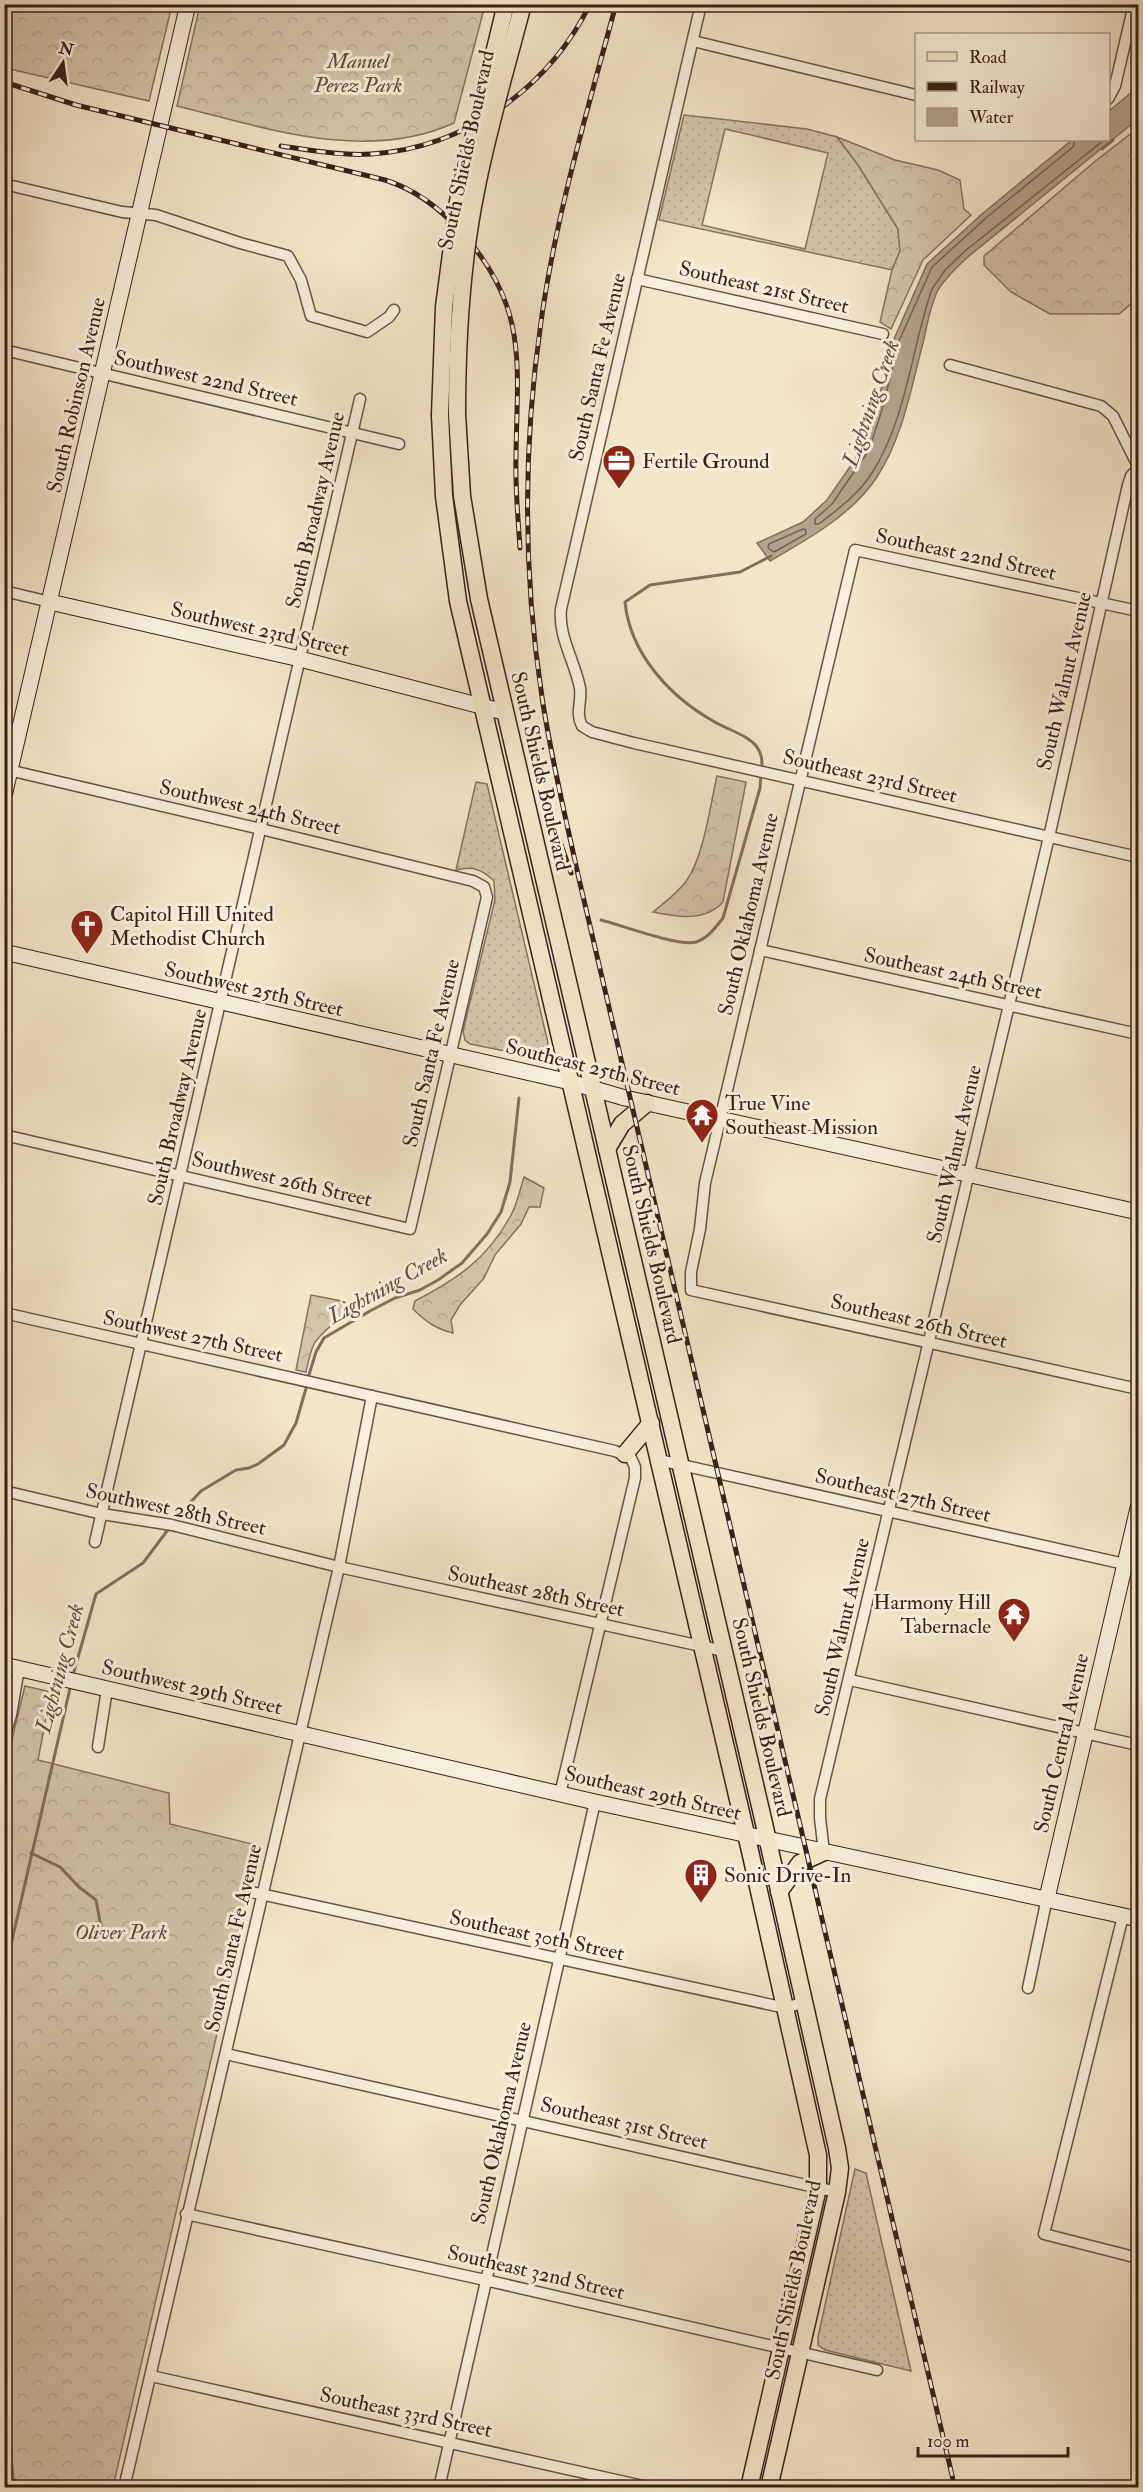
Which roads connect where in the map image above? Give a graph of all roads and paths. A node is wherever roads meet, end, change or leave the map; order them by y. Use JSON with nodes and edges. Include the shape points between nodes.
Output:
{"nodes":[{"id":1,"x":188,"y":4,"type":"edge"},
{"id":2,"x":506,"y":4,"type":"edge"},
{"id":3,"x":523,"y":4,"type":"edge"},
{"id":4,"x":701,"y":4,"type":"edge"},
{"id":5,"x":1134,"y":4,"type":"edge"},
{"id":6,"x":693,"y":41,"type":"junction"},
{"id":7,"x":915,"y":95,"type":"edge"},
{"id":8,"x":1110,"y":95,"type":"edge"},
{"id":9,"x":4,"y":184,"type":"edge"},
{"id":10,"x":140,"y":214,"type":"junction"},
{"id":11,"x":637,"y":279,"type":"junction"},
{"id":12,"x":394,"y":310,"type":"dead end"},
{"id":13,"x":883,"y":334,"type":"dead end"},
{"id":14,"x":4,"y":350,"type":"edge"},
{"id":15,"x":950,"y":365,"type":"dead end"},
{"id":16,"x":103,"y":373,"type":"junction"},
{"id":17,"x":360,"y":399,"type":"dead end"},
{"id":18,"x":449,"y":414,"type":"junction"},
{"id":19,"x":354,"y":432,"type":"junction"},
{"id":20,"x":399,"y":444,"type":"dead end"},
{"id":21,"x":1138,"y":467,"type":"edge"},
{"id":22,"x":855,"y":550,"type":"joint"},
{"id":23,"x":4,"y":591,"type":"edge"},
{"id":24,"x":50,"y":602,"type":"junction"},
{"id":25,"x":1101,"y":604,"type":"junction"},
{"id":26,"x":1138,"y":612,"type":"edge"},
{"id":27,"x":300,"y":659,"type":"junction"},
{"id":28,"x":483,"y":706,"type":"junction"},
{"id":29,"x":504,"y":712,"type":"junction"},
{"id":30,"x":592,"y":732,"type":"joint"},
{"id":31,"x":7,"y":770,"type":"edge"},
{"id":32,"x":801,"y":780,"type":"junction"},
{"id":33,"x":4,"y":796,"type":"edge"},
{"id":34,"x":261,"y":829,"type":"junction"},
{"id":35,"x":1049,"y":837,"type":"junction"},
{"id":36,"x":1138,"y":857,"type":"edge"},
{"id":37,"x":484,"y":887,"type":"joint"},
{"id":38,"x":760,"y":950,"type":"junction"},
{"id":39,"x":4,"y":952,"type":"edge"},
{"id":40,"x":221,"y":1002,"type":"junction"},
{"id":41,"x":1009,"y":1005,"type":"junction"},
{"id":42,"x":354,"y":1034,"type":"joint"},
{"id":43,"x":1138,"y":1034,"type":"edge"},
{"id":44,"x":451,"y":1055,"type":"junction"},
{"id":45,"x":570,"y":1082,"type":"junction"},
{"id":46,"x":592,"y":1090,"type":"junction"},
{"id":47,"x":647,"y":1103,"type":"junction"},
{"id":48,"x":720,"y":1118,"type":"junction"},
{"id":49,"x":4,"y":1135,"type":"edge"},
{"id":50,"x":607,"y":1149,"type":"junction"},
{"id":51,"x":969,"y":1174,"type":"junction"},
{"id":52,"x":181,"y":1176,"type":"junction"},
{"id":53,"x":1138,"y":1212,"type":"edge"},
{"id":54,"x":410,"y":1229,"type":"joint"},
{"id":55,"x":633,"y":1263,"type":"junction"},
{"id":56,"x":613,"y":1268,"type":"junction"},
{"id":57,"x":691,"y":1290,"type":"joint"},
{"id":58,"x":4,"y":1313,"type":"edge"},
{"id":59,"x":929,"y":1343,"type":"junction"},
{"id":60,"x":142,"y":1345,"type":"junction"},
{"id":61,"x":1138,"y":1389,"type":"edge"},
{"id":62,"x":372,"y":1396,"type":"junction"},
{"id":63,"x":651,"y":1423,"type":"junction"},
{"id":64,"x":625,"y":1454,"type":"junction"},
{"id":65,"x":659,"y":1460,"type":"junction"},
{"id":66,"x":680,"y":1465,"type":"junction"},
{"id":67,"x":4,"y":1491,"type":"edge"},
{"id":68,"x":1138,"y":1508,"type":"edge"},
{"id":69,"x":889,"y":1512,"type":"junction"},
{"id":70,"x":102,"y":1514,"type":"junction"},
{"id":71,"x":95,"y":1542,"type":"dead end"},
{"id":72,"x":1132,"y":1566,"type":"edge"},
{"id":73,"x":339,"y":1567,"type":"junction"},
{"id":74,"x":599,"y":1625,"type":"junction"},
{"id":75,"x":701,"y":1646,"type":"junction"},
{"id":76,"x":724,"y":1651,"type":"junction"},
{"id":77,"x":12,"y":1666,"type":"edge"},
{"id":78,"x":850,"y":1680,"type":"junction"},
{"id":79,"x":100,"y":1687,"type":"junction"},
{"id":80,"x":300,"y":1733,"type":"junction"},
{"id":81,"x":1085,"y":1733,"type":"junction"},
{"id":82,"x":4,"y":1737,"type":"edge"},
{"id":83,"x":1138,"y":1745,"type":"edge"},
{"id":84,"x":98,"y":1747,"type":"dead end"},
{"id":85,"x":560,"y":1794,"type":"junction"},
{"id":86,"x":595,"y":1802,"type":"junction"},
{"id":87,"x":747,"y":1835,"type":"junction"},
{"id":88,"x":768,"y":1840,"type":"junction"},
{"id":89,"x":824,"y":1852,"type":"junction"},
{"id":90,"x":779,"y":1892,"type":"junction"},
{"id":91,"x":256,"y":1893,"type":"junction"},
{"id":92,"x":1047,"y":1898,"type":"junction"},
{"id":93,"x":1123,"y":1916,"type":"junction"},
{"id":94,"x":1138,"y":1919,"type":"edge"},
{"id":95,"x":558,"y":1960,"type":"junction"},
{"id":96,"x":1028,"y":1988,"type":"dead end"},
{"id":97,"x":804,"y":2002,"type":"junction"},
{"id":98,"x":786,"y":2008,"type":"junction"},
{"id":99,"x":226,"y":2054,"type":"junction"},
{"id":100,"x":522,"y":2120,"type":"junction"},
{"id":101,"x":818,"y":2188,"type":"junction"},
{"id":102,"x":837,"y":2192,"type":"junction"},
{"id":103,"x":186,"y":2214,"type":"junction"},
{"id":104,"x":1138,"y":2258,"type":"edge"},
{"id":105,"x":485,"y":2280,"type":"junction"},
{"id":106,"x":781,"y":2348,"type":"junction"},
{"id":107,"x":801,"y":2352,"type":"junction"},
{"id":108,"x":877,"y":2370,"type":"dead end"},
{"id":109,"x":152,"y":2376,"type":"junction"},
{"id":110,"x":450,"y":2441,"type":"junction"},
{"id":111,"x":124,"y":2487,"type":"edge"},
{"id":112,"x":439,"y":2487,"type":"edge"},
{"id":113,"x":652,"y":2487,"type":"edge"},
{"id":114,"x":749,"y":2487,"type":"edge"},
{"id":115,"x":769,"y":2487,"type":"edge"}],
"edges":[{"from":1,"to":10,"type":"main road","name":"South Robinson Avenue"},
{"from":2,"to":18,"type":"main road","name":"South Shields Boulevard","bridge":true,"via":[[458,201],[444,307]]},
{"from":3,"to":18,"type":"main road","name":"South Shields Boulevard","bridge":true,"via":[[485,150],[469,230]]},
{"from":4,"to":6,"type":"street","name":"South Santa Fe Avenue"},
{"from":5,"to":8,"type":"street"},
{"from":6,"to":7,"type":"street"},
{"from":6,"to":11,"type":"street","name":"South Santa Fe Avenue"},
{"from":9,"to":10,"type":"street"},
{"from":10,"to":12,"type":"street","via":[[156,215],[288,256],[302,280],[311,316],[367,332]]},
{"from":10,"to":16,"type":"main road","name":"South Robinson Avenue"},
{"from":11,"to":13,"type":"street","name":"Southeast 21st Street"},
{"from":11,"to":30,"type":"street","name":"South Santa Fe Avenue","via":[[561,609],[579,687],[579,721]]},
{"from":14,"to":16,"type":"street","name":"Southwest 22nd Street"},
{"from":15,"to":21,"type":"street","via":[[1101,406],[1113,416]]},
{"from":16,"to":19,"type":"street","name":"Southwest 22nd Street"},
{"from":16,"to":24,"type":"main road","name":"South Robinson Avenue"},
{"from":17,"to":19,"type":"street","name":"South Broadway Avenue"},
{"from":18,"to":28,"type":"main road","name":"South Shields Boulevard","via":[[444,496],[451,556]]},
{"from":18,"to":29,"type":"main road","name":"South Shields Boulevard","via":[[470,554]]},
{"from":19,"to":20,"type":"street","name":"Southwest 22nd Street"},
{"from":19,"to":27,"type":"street","name":"South Broadway Avenue"},
{"from":21,"to":25,"type":"street","name":"South Walnut Avenue","via":[[1129,480]]},
{"from":22,"to":25,"type":"street","name":"Southeast 22nd Street"},
{"from":22,"to":32,"type":"street","name":"South Oklahoma Avenue"},
{"from":23,"to":24,"type":"street","name":"Southwest 23rd Street"},
{"from":24,"to":27,"type":"main road","name":"Southwest 23rd Street"},
{"from":24,"to":31,"type":"main road","name":"South Robinson Avenue"},
{"from":25,"to":26,"type":"street","name":"Southeast 22nd Street"},
{"from":25,"to":35,"type":"street","name":"South Walnut Avenue"},
{"from":27,"to":28,"type":"main road","name":"Southwest 23rd Street"},
{"from":27,"to":34,"type":"street","name":"South Broadway Avenue"},
{"from":28,"to":29,"type":"main road","name":"Southwest 23rd Street"},
{"from":28,"to":45,"type":"main road","name":"South Shields Boulevard"},
{"from":29,"to":46,"type":"main road","name":"South Shields Boulevard"},
{"from":30,"to":32,"type":"street","name":"Southeast 23rd Street"},
{"from":31,"to":33,"type":"main road","name":"South Robinson Avenue"},
{"from":31,"to":34,"type":"street","name":"Southwest 24th Street"},
{"from":32,"to":35,"type":"street","name":"Southeast 23rd Street"},
{"from":32,"to":38,"type":"street","name":"South Oklahoma Avenue"},
{"from":34,"to":37,"type":"street","name":"Southwest 24th Street","via":[[473,881]]},
{"from":34,"to":40,"type":"street","name":"South Broadway Avenue"},
{"from":35,"to":36,"type":"street","name":"Southeast 23rd Street"},
{"from":35,"to":41,"type":"street","name":"South Walnut Avenue"},
{"from":37,"to":44,"type":"street","name":"South Santa Fe Avenue","via":[[487,897],[483,920]]},
{"from":38,"to":41,"type":"street","name":"Southeast 24th Street"},
{"from":38,"to":48,"type":"street","name":"South Oklahoma Avenue"},
{"from":39,"to":40,"type":"main road","name":"Southwest 25th Street"},
{"from":40,"to":42,"type":"main road","name":"Southwest 25th Street"},
{"from":40,"to":52,"type":"street","name":"South Broadway Avenue"},
{"from":41,"to":43,"type":"street","name":"Southeast 24th Street"},
{"from":41,"to":51,"type":"street","name":"South Walnut Avenue"},
{"from":42,"to":44,"type":"main road","name":"Southeast 25th Street"},
{"from":44,"to":45,"type":"main road","name":"Southeast 25th Street"},
{"from":44,"to":54,"type":"street","name":"South Santa Fe Avenue"},
{"from":45,"to":46,"type":"main road","name":"Southeast 25th Street"},
{"from":45,"to":56,"type":"main road","name":"South Shields Boulevard"},
{"from":46,"to":47,"type":"main road","name":"Southeast 25th Street"},
{"from":46,"to":50,"type":"main road","name":"South Shields Boulevard"},
{"from":47,"to":48,"type":"main road","name":"Southeast 25th Street"},
{"from":47,"to":50,"type":"main road","via":[[622,1124]]},
{"from":48,"to":51,"type":"main road","name":"Southeast 25th Street"},
{"from":48,"to":57,"type":"street","name":"South Oklahoma Avenue","via":[[705,1183]]},
{"from":49,"to":52,"type":"street","name":"Southwest 26th Street"},
{"from":50,"to":55,"type":"main road","name":"South Shields Boulevard"},
{"from":51,"to":53,"type":"main road","name":"Southeast 25th Street"},
{"from":51,"to":59,"type":"street","name":"South Walnut Avenue"},
{"from":52,"to":54,"type":"street","name":"Southwest 26th Street"},
{"from":52,"to":60,"type":"street","name":"South Broadway Avenue"},
{"from":55,"to":56,"type":"main road"},
{"from":55,"to":66,"type":"main road","name":"South Shields Boulevard"},
{"from":56,"to":63,"type":"main road","name":"South Shields Boulevard"},
{"from":57,"to":59,"type":"street","name":"Southeast 26th Street"},
{"from":58,"to":60,"type":"street","name":"Southwest 27th Street"},
{"from":59,"to":61,"type":"street","name":"Southeast 26th Street"},
{"from":59,"to":69,"type":"street","name":"South Walnut Avenue"},
{"from":60,"to":62,"type":"street","name":"Southwest 27th Street"},
{"from":60,"to":70,"type":"street","name":"South Broadway Avenue"},
{"from":62,"to":64,"type":"street"},
{"from":62,"to":73,"type":"street","name":"South Santa Fe Avenue"},
{"from":63,"to":64,"type":"main road"},
{"from":63,"to":65,"type":"main road","name":"South Shields Boulevard"},
{"from":64,"to":74,"type":"street","via":[[634,1462],[635,1478]]},
{"from":65,"to":66,"type":"street","name":"Southeast 27th Street"},
{"from":65,"to":75,"type":"main road","name":"South Shields Boulevard"},
{"from":66,"to":69,"type":"street","name":"Southeast 27th Street"},
{"from":66,"to":76,"type":"main road","name":"South Shields Boulevard"},
{"from":67,"to":70,"type":"street","name":"Southwest 28th Street"},
{"from":68,"to":72,"type":"main road","name":"South Central Avenue"},
{"from":69,"to":72,"type":"street","name":"Southeast 27th Street"},
{"from":69,"to":78,"type":"street","name":"South Walnut Avenue"},
{"from":70,"to":71,"type":"street","name":"South Broadway Avenue"},
{"from":70,"to":73,"type":"street","name":"Southwest 28th Street","via":[[172,1525]]},
{"from":72,"to":81,"type":"main road","name":"South Central Avenue"},
{"from":73,"to":74,"type":"street","name":"Southeast 28th Street"},
{"from":73,"to":80,"type":"street","name":"South Santa Fe Avenue"},
{"from":74,"to":75,"type":"street","name":"Southeast 28th Street"},
{"from":74,"to":85,"type":"street"},
{"from":75,"to":76,"type":"street","name":"Southeast 28th Street"},
{"from":75,"to":87,"type":"main road","name":"South Shields Boulevard"},
{"from":76,"to":88,"type":"main road","name":"South Shields Boulevard"},
{"from":77,"to":79,"type":"main road","name":"Southwest 29th Street"},
{"from":77,"to":82,"type":"street","via":[[11,1715]]},
{"from":78,"to":81,"type":"street"},
{"from":78,"to":89,"type":"street","name":"South Walnut Avenue","via":[[820,1799]]},
{"from":79,"to":80,"type":"main road","name":"Southwest 29th Street"},
{"from":79,"to":84,"type":"street"},
{"from":80,"to":85,"type":"main road","name":"Southeast 29th Street"},
{"from":80,"to":91,"type":"street","name":"South Santa Fe Avenue"},
{"from":81,"to":83,"type":"street"},
{"from":81,"to":92,"type":"main road","name":"South Central Avenue"},
{"from":85,"to":86,"type":"main road","name":"Southeast 29th Street"},
{"from":86,"to":87,"type":"main road","name":"Southeast 29th Street"},
{"from":86,"to":95,"type":"street","name":"South Oklahoma Avenue"},
{"from":87,"to":88,"type":"main road","name":"Southeast 29th Street"},
{"from":87,"to":98,"type":"main road","name":"South Shields Boulevard"},
{"from":88,"to":89,"type":"main road","name":"Southeast 29th Street"},
{"from":88,"to":90,"type":"main road","name":"South Shields Boulevard"},
{"from":89,"to":90,"type":"main road","via":[[800,1863]]},
{"from":89,"to":92,"type":"main road","name":"Southeast 29th Street"},
{"from":90,"to":97,"type":"main road","name":"South Shields Boulevard"},
{"from":91,"to":95,"type":"street","name":"Southeast 30th Street"},
{"from":91,"to":99,"type":"street","name":"South Santa Fe Avenue"},
{"from":92,"to":93,"type":"main road","name":"Southeast 29th Street"},
{"from":92,"to":96,"type":"street","name":"South Central Avenue"},
{"from":93,"to":94,"type":"main road","name":"Southeast 29th Street"},
{"from":93,"to":104,"type":"street","via":[[1044,2234]]},
{"from":95,"to":98,"type":"street","name":"Southeast 30th Street"},
{"from":95,"to":100,"type":"street","name":"South Oklahoma Avenue"},
{"from":97,"to":98,"type":"street"},
{"from":97,"to":102,"type":"main road","name":"South Shields Boulevard","via":[[837,2148]]},
{"from":98,"to":101,"type":"main road","name":"South Shields Boulevard","via":[[818,2155]]},
{"from":99,"to":100,"type":"street","name":"Southeast 31st Street"},
{"from":99,"to":103,"type":"street","name":"South Santa Fe Avenue"},
{"from":100,"to":101,"type":"street","name":"Southeast 31st Street"},
{"from":100,"to":105,"type":"street","name":"South Oklahoma Avenue"},
{"from":101,"to":102,"type":"street","name":"Southeast 31st Street"},
{"from":101,"to":106,"type":"main road","name":"South Shields Boulevard"},
{"from":102,"to":107,"type":"main road","name":"South Shields Boulevard"},
{"from":103,"to":105,"type":"street","name":"Southeast 32nd Street"},
{"from":103,"to":109,"type":"street","name":"South Santa Fe Avenue"},
{"from":105,"to":106,"type":"street","name":"Southeast 32nd Street"},
{"from":105,"to":110,"type":"street","name":"South Oklahoma Avenue"},
{"from":106,"to":107,"type":"street","name":"Southeast 32nd Street"},
{"from":106,"to":114,"type":"main road","name":"South Shields Boulevard"},
{"from":107,"to":108,"type":"street","name":"Southeast 32nd Street"},
{"from":107,"to":115,"type":"main road","name":"South Shields Boulevard"},
{"from":109,"to":110,"type":"street","name":"Southeast 33rd Street"},
{"from":109,"to":111,"type":"street","name":"South Santa Fe Avenue"},
{"from":110,"to":112,"type":"street","name":"South Oklahoma Avenue"},
{"from":110,"to":113,"type":"street","name":"Southeast 33rd Street"}]}
